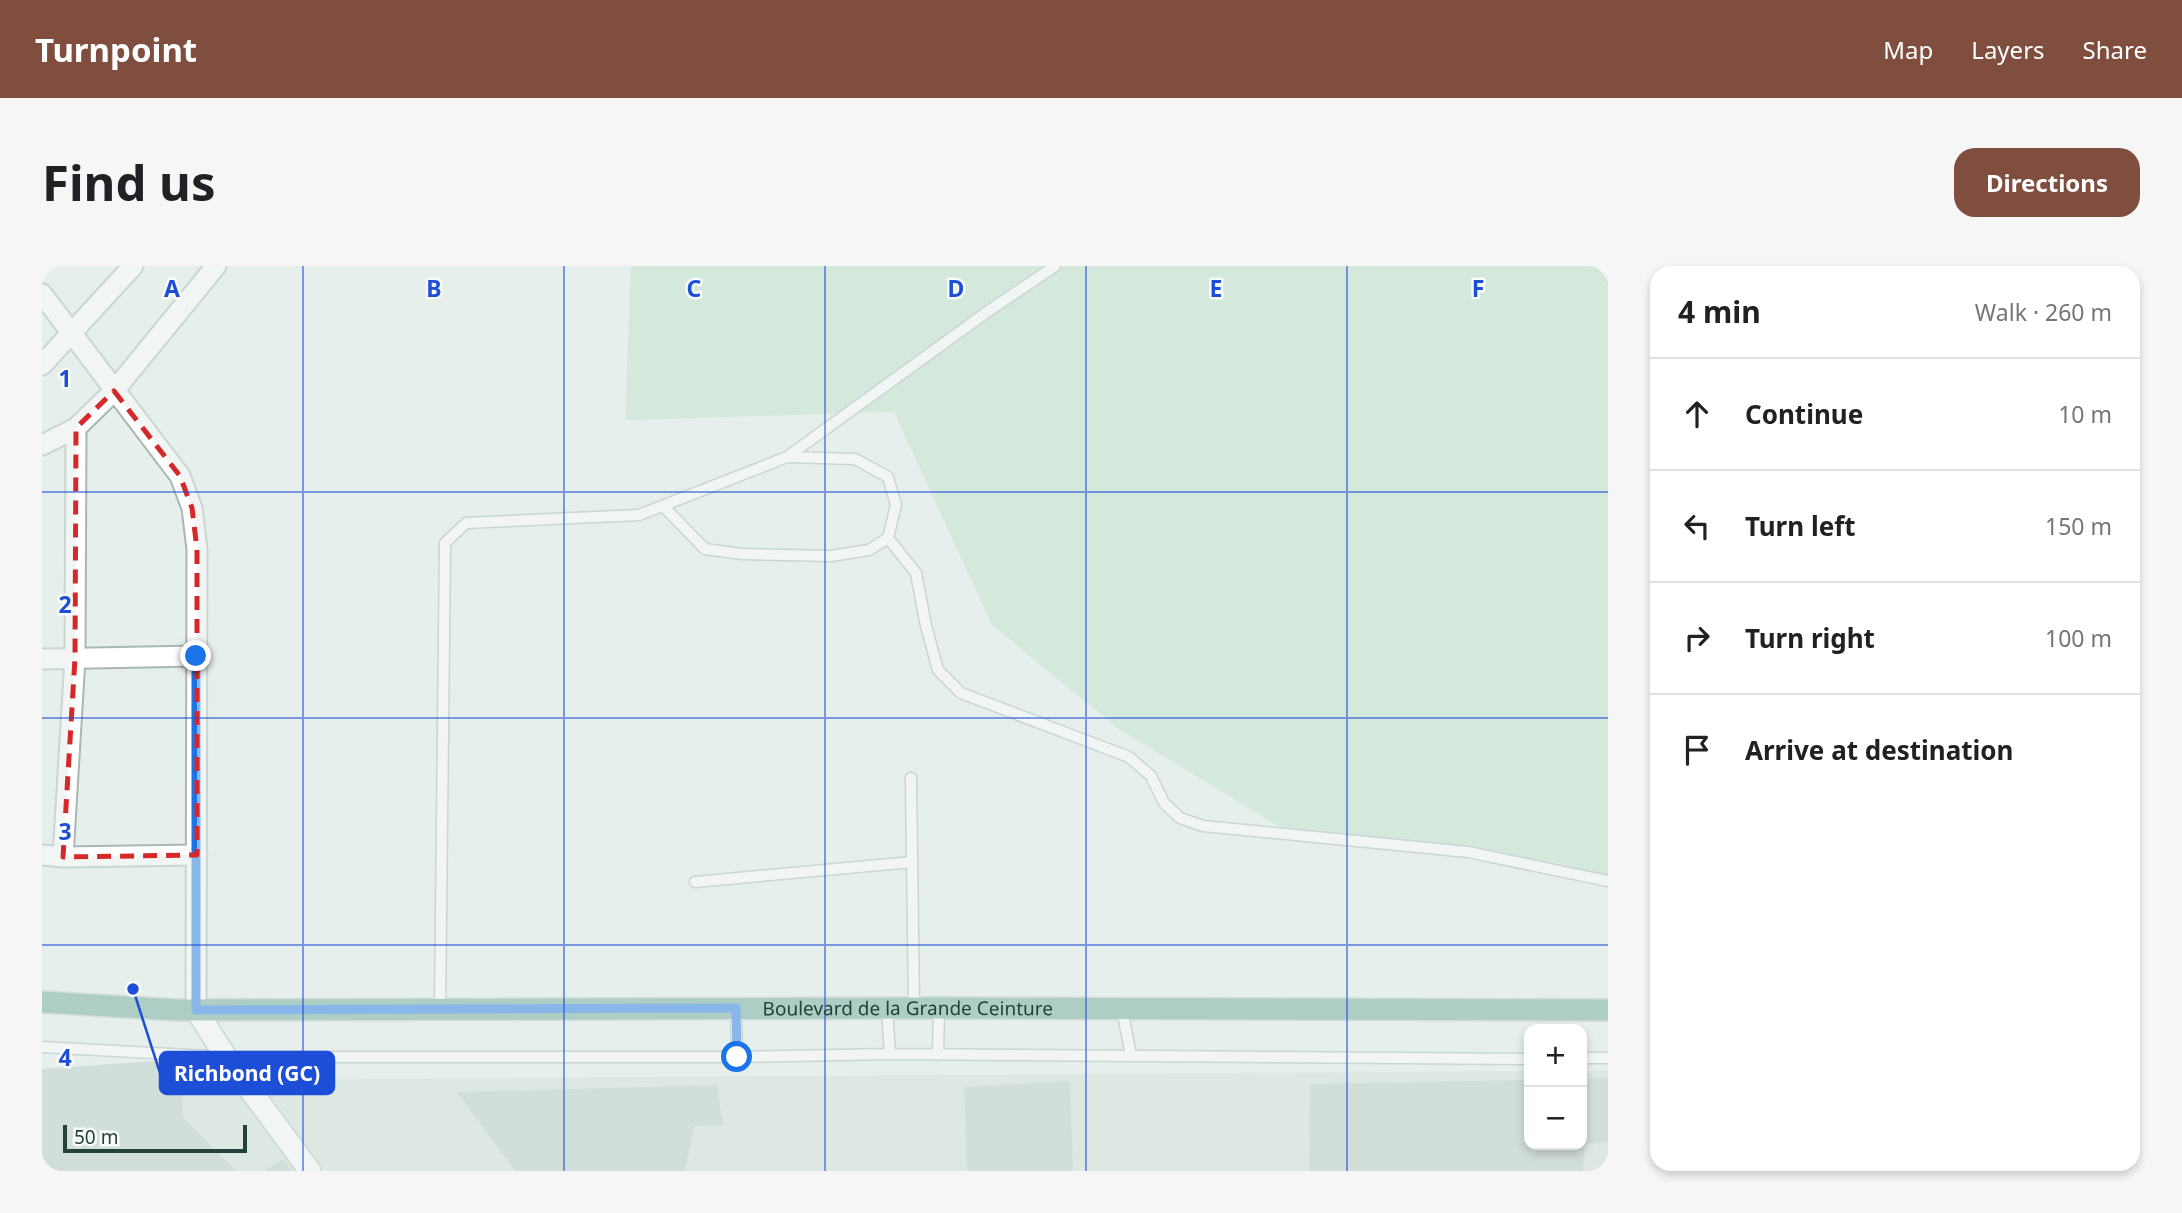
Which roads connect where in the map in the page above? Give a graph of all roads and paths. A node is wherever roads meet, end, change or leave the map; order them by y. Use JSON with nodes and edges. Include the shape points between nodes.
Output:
{"nodes":[{"id":1,"x":133,"y":266,"type":"edge"},
{"id":2,"x":216,"y":266,"type":"edge"},
{"id":3,"x":1055,"y":266,"type":"edge"},
{"id":4,"x":42,"y":294,"type":"edge"},
{"id":5,"x":71,"y":335,"type":"junction"},
{"id":6,"x":42,"y":365,"type":"edge"},
{"id":7,"x":114,"y":391,"type":"junction"},
{"id":8,"x":76,"y":428,"type":"junction"},
{"id":9,"x":42,"y":445,"type":"edge"},
{"id":10,"x":787,"y":457,"type":"junction"},
{"id":11,"x":663,"y":506,"type":"junction"},
{"id":12,"x":888,"y":538,"type":"junction"},
{"id":13,"x":196,"y":656,"type":"junction"},
{"id":14,"x":75,"y":658,"type":"junction"},
{"id":15,"x":42,"y":659,"type":"edge"},
{"id":16,"x":911,"y":778,"type":"dead end"},
{"id":17,"x":42,"y":855,"type":"edge"},
{"id":18,"x":197,"y":855,"type":"junction"},
{"id":19,"x":63,"y":857,"type":"junction"},
{"id":20,"x":912,"y":862,"type":"junction"},
{"id":21,"x":1608,"y":881,"type":"edge"},
{"id":22,"x":695,"y":882,"type":"dead end"},
{"id":23,"x":42,"y":1002,"type":"edge"},
{"id":24,"x":736,"y":1008,"type":"junction"},
{"id":25,"x":887,"y":1008,"type":"junction"},
{"id":26,"x":914,"y":1008,"type":"junction"},
{"id":27,"x":939,"y":1008,"type":"junction"},
{"id":28,"x":440,"y":1009,"type":"junction"},
{"id":29,"x":1122,"y":1009,"type":"junction"},
{"id":30,"x":196,"y":1010,"type":"junction"},
{"id":31,"x":1608,"y":1010,"type":"edge"},
{"id":32,"x":42,"y":1046,"type":"edge"},
{"id":33,"x":890,"y":1054,"type":"junction"},
{"id":34,"x":938,"y":1055,"type":"junction"},
{"id":35,"x":1131,"y":1056,"type":"junction"},
{"id":36,"x":226,"y":1057,"type":"junction"},
{"id":37,"x":737,"y":1057,"type":"junction"},
{"id":38,"x":1587,"y":1058,"type":"edge"},
{"id":39,"x":1608,"y":1058,"type":"edge"},
{"id":40,"x":1524,"y":1059,"type":"edge"},
{"id":41,"x":310,"y":1171,"type":"edge"}],
"edges":[{"from":1,"to":5,"type":"street"},
{"from":2,"to":7,"type":"street"},
{"from":3,"to":10,"type":"lane"},
{"from":4,"to":5,"type":"street"},
{"from":5,"to":6,"type":"street"},
{"from":5,"to":7,"type":"street"},
{"from":7,"to":8,"type":"street"},
{"from":7,"to":13,"type":"street","via":[[180,476],[192,508],[197,549]]},
{"from":8,"to":9,"type":"street"},
{"from":8,"to":14,"type":"street"},
{"from":10,"to":11,"type":"lane"},
{"from":10,"to":12,"type":"lane","via":[[855,459],[888,477],[896,505]]},
{"from":11,"to":12,"type":"lane","via":[[705,549],[831,556],[869,550]]},
{"from":11,"to":28,"type":"lane","via":[[639,515],[466,523],[444,542]]},
{"from":12,"to":21,"type":"lane","via":[[916,573],[938,670],[961,693],[1129,757],[1151,776],[1164,803],[1180,818],[1203,826],[1468,852]]},
{"from":13,"to":14,"type":"street"},
{"from":13,"to":18,"type":"street"},
{"from":14,"to":15,"type":"street"},
{"from":14,"to":19,"type":"street"},
{"from":16,"to":20,"type":"lane"},
{"from":17,"to":19,"type":"street"},
{"from":18,"to":19,"type":"street"},
{"from":18,"to":30,"type":"street"},
{"from":20,"to":22,"type":"lane"},
{"from":20,"to":26,"type":"lane"},
{"from":23,"to":30,"type":"main road","name":"Boulevard de la Grande Ceinture"},
{"from":24,"to":25,"type":"main road","name":"Boulevard de la Grande Ceinture"},
{"from":24,"to":28,"type":"main road","name":"Boulevard de la Grande Ceinture"},
{"from":24,"to":37,"type":"lane"},
{"from":25,"to":26,"type":"main road","name":"Boulevard de la Grande Ceinture"},
{"from":25,"to":33,"type":"lane"},
{"from":26,"to":27,"type":"main road","name":"Boulevard de la Grande Ceinture"},
{"from":27,"to":29,"type":"main road","name":"Boulevard de la Grande Ceinture"},
{"from":27,"to":34,"type":"lane"},
{"from":28,"to":30,"type":"main road","name":"Boulevard de la Grande Ceinture"},
{"from":29,"to":31,"type":"main road","name":"Boulevard de la Grande Ceinture"},
{"from":29,"to":35,"type":"lane"},
{"from":30,"to":36,"type":"street"},
{"from":32,"to":36,"type":"lane"},
{"from":33,"to":34,"type":"lane"},
{"from":33,"to":37,"type":"lane"},
{"from":34,"to":35,"type":"lane"},
{"from":35,"to":40,"type":"lane"},
{"from":36,"to":37,"type":"lane"},
{"from":36,"to":41,"type":"street"},
{"from":38,"to":39,"type":"lane"}]}
